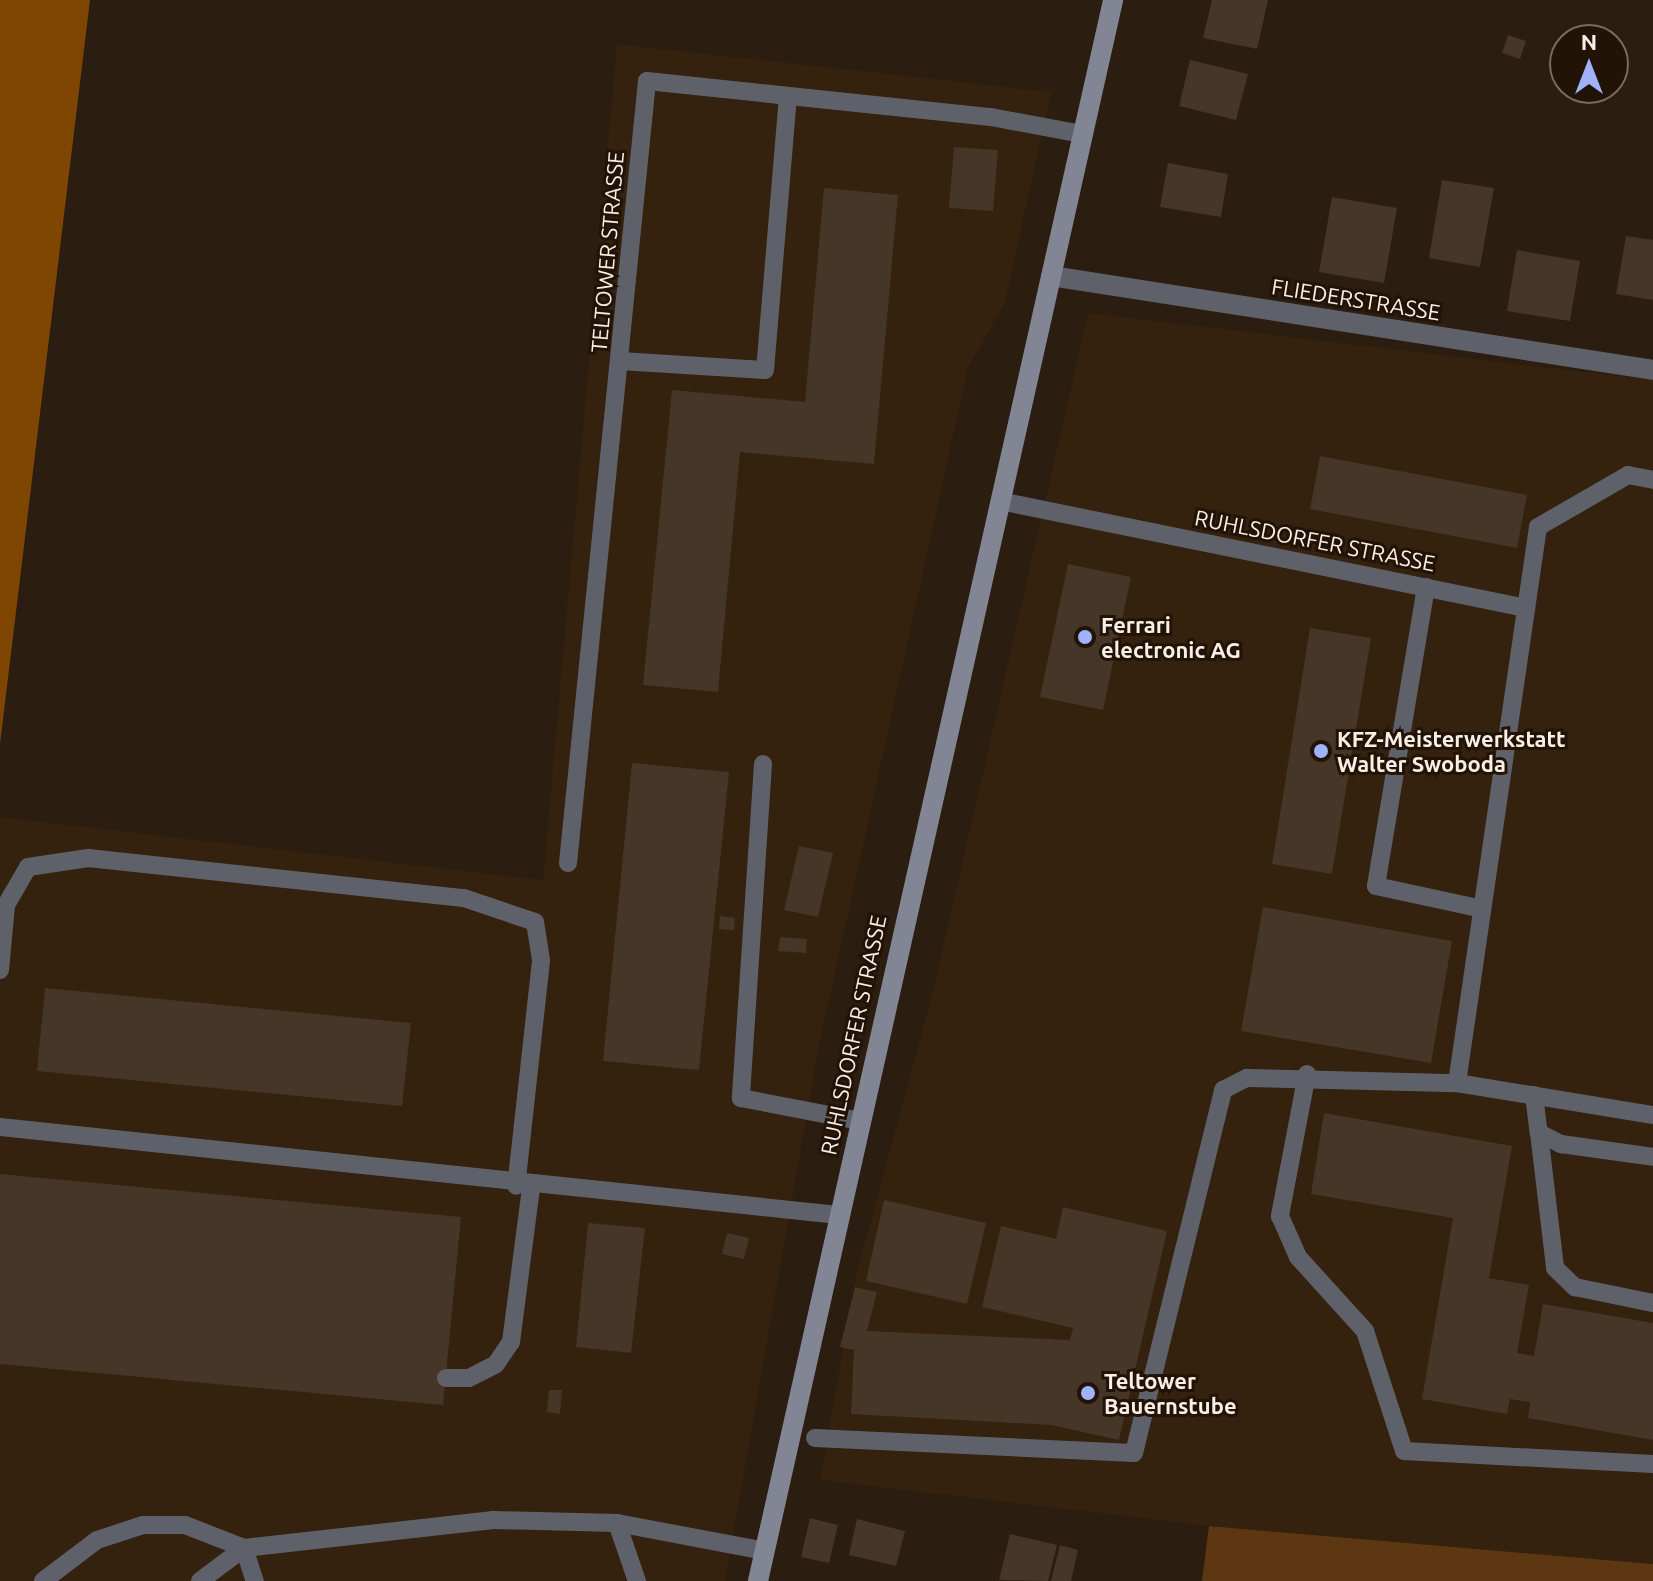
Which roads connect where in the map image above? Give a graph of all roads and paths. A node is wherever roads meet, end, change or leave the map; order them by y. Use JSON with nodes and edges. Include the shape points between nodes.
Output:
{"nodes":[{"id":1,"x":1113,"y":0,"type":"edge"},
{"id":2,"x":788,"y":96,"type":"junction"},
{"id":3,"x":1082,"y":134,"type":"junction"},
{"id":4,"x":1051,"y":276,"type":"junction"},
{"id":5,"x":621,"y":361,"type":"junction"},
{"id":6,"x":1653,"y":370,"type":"edge"},
{"id":7,"x":1653,"y":480,"type":"edge"},
{"id":8,"x":1000,"y":501,"type":"junction"},
{"id":9,"x":1426,"y":587,"type":"junction"},
{"id":10,"x":1526,"y":608,"type":"junction"},
{"id":11,"x":763,"y":764,"type":"dead end"},
{"id":12,"x":568,"y":863,"type":"dead end"},
{"id":13,"x":1482,"y":909,"type":"junction"},
{"id":14,"x":0,"y":970,"type":"edge"},
{"id":15,"x":1307,"y":1074,"type":"junction"},
{"id":16,"x":1457,"y":1083,"type":"junction"},
{"id":17,"x":1534,"y":1095,"type":"junction"},
{"id":18,"x":1653,"y":1115,"type":"edge"},
{"id":19,"x":860,"y":1121,"type":"junction"},
{"id":20,"x":0,"y":1127,"type":"edge"},
{"id":21,"x":1539,"y":1133,"type":"junction"},
{"id":22,"x":1653,"y":1157,"type":"edge"},
{"id":23,"x":524,"y":1187,"type":"junction"},
{"id":24,"x":838,"y":1215,"type":"junction"},
{"id":25,"x":1653,"y":1303,"type":"edge"},
{"id":26,"x":446,"y":1378,"type":"dead end"},
{"id":27,"x":815,"y":1438,"type":"dead end"},
{"id":28,"x":1653,"y":1464,"type":"edge"},
{"id":29,"x":617,"y":1523,"type":"junction"},
{"id":30,"x":244,"y":1548,"type":"junction"},
{"id":31,"x":765,"y":1551,"type":"junction"},
{"id":32,"x":43,"y":1581,"type":"edge"},
{"id":33,"x":200,"y":1581,"type":"edge"},
{"id":34,"x":255,"y":1581,"type":"edge"},
{"id":35,"x":637,"y":1581,"type":"edge"},
{"id":36,"x":758,"y":1581,"type":"edge"}],
"edges":[{"from":1,"to":3,"type":"main road","name":"RUHLSDORFER STRASSE"},
{"from":2,"to":3,"type":"lane","name":"TELTOWER STRASSE"},
{"from":2,"to":5,"type":"lane","via":[[765,370]]},
{"from":2,"to":5,"type":"lane","name":"TELTOWER STRASSE","via":[[647,81]]},
{"from":3,"to":4,"type":"main road","name":"RUHLSDORFER STRASSE"},
{"from":4,"to":6,"type":"street","name":"FLIEDERSTRASSE"},
{"from":4,"to":8,"type":"main road","name":"RUHLSDORFER STRASSE"},
{"from":5,"to":12,"type":"lane","name":"TELTOWER STRASSE"},
{"from":7,"to":10,"type":"lane","via":[[1628,475],[1538,527]]},
{"from":8,"to":9,"type":"lane","name":"RUHLSDORFER STRASSE"},
{"from":8,"to":19,"type":"main road","name":"RUHLSDORFER STRASSE"},
{"from":9,"to":10,"type":"lane","name":"RUHLSDORFER STRASSE"},
{"from":9,"to":13,"type":"lane","via":[[1376,886]]},
{"from":10,"to":13,"type":"lane"},
{"from":11,"to":19,"type":"lane","via":[[741,1098]]},
{"from":13,"to":16,"type":"lane"},
{"from":14,"to":23,"type":"lane","via":[[6,905],[28,867],[88,858],[464,898],[535,922],[541,961]]},
{"from":15,"to":16,"type":"lane"},
{"from":15,"to":27,"type":"lane","via":[[1247,1078],[1223,1090],[1134,1453]]},
{"from":15,"to":28,"type":"lane","via":[[1280,1216],[1298,1257],[1365,1331],[1404,1451]]},
{"from":16,"to":17,"type":"lane"},
{"from":17,"to":18,"type":"lane"},
{"from":17,"to":21,"type":"lane"},
{"from":19,"to":24,"type":"main road","name":"RUHLSDORFER STRASSE"},
{"from":20,"to":23,"type":"lane"},
{"from":21,"to":22,"type":"lane","via":[[1561,1144]]},
{"from":21,"to":25,"type":"lane","via":[[1555,1268],[1575,1287]]},
{"from":23,"to":24,"type":"lane"},
{"from":23,"to":26,"type":"lane","via":[[511,1342],[496,1364],[469,1378]]},
{"from":24,"to":31,"type":"main road","name":"RUHLSDORFER STRASSE"},
{"from":29,"to":30,"type":"lane","via":[[493,1520]]},
{"from":29,"to":31,"type":"lane"},
{"from":29,"to":35,"type":"lane"},
{"from":30,"to":32,"type":"lane","via":[[185,1525],[143,1525],[97,1540]]},
{"from":30,"to":33,"type":"lane"},
{"from":30,"to":34,"type":"lane"},
{"from":31,"to":36,"type":"main road","name":"RUHLSDORFER STRASSE"}]}
